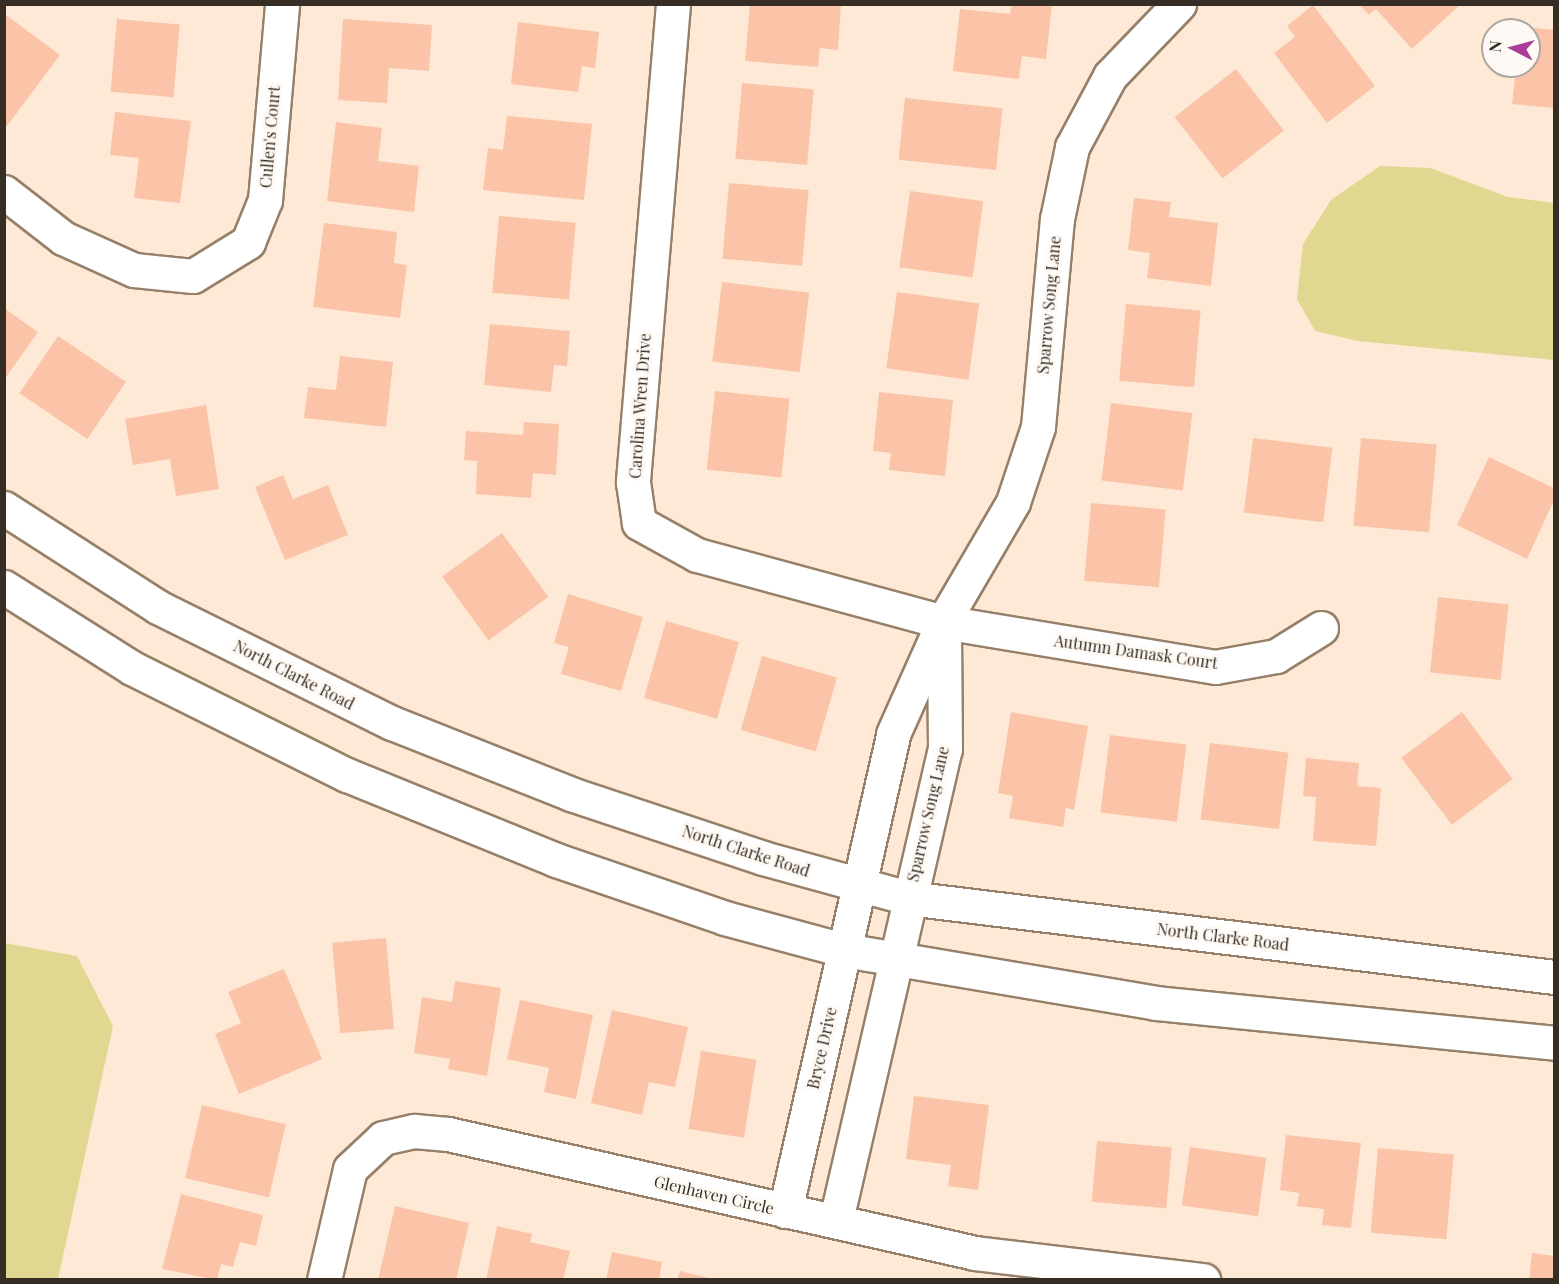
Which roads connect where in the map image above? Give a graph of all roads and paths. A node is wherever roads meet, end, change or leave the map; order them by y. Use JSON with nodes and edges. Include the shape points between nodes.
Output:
{"nodes":[{"id":1,"x":282,"y":4,"type":"edge"},
{"id":2,"x":674,"y":4,"type":"edge"},
{"id":3,"x":1179,"y":4,"type":"edge"},
{"id":4,"x":4,"y":192,"type":"edge"},
{"id":5,"x":4,"y":508,"type":"edge"},
{"id":6,"x":4,"y":587,"type":"edge"},
{"id":7,"x":944,"y":622,"type":"junction"},
{"id":8,"x":1321,"y":628,"type":"dead end"},
{"id":9,"x":893,"y":734,"type":"junction"},
{"id":10,"x":945,"y":749,"type":"junction"},
{"id":11,"x":859,"y":885,"type":"junction"},
{"id":12,"x":908,"y":898,"type":"junction"},
{"id":13,"x":844,"y":950,"type":"junction"},
{"id":14,"x":895,"y":959,"type":"junction"},
{"id":15,"x":1554,"y":977,"type":"edge"},
{"id":16,"x":1554,"y":1043,"type":"edge"},
{"id":17,"x":785,"y":1211,"type":"junction"},
{"id":18,"x":836,"y":1220,"type":"junction"},
{"id":19,"x":324,"y":1280,"type":"edge"},
{"id":20,"x":1203,"y":1280,"type":"edge"}],
"edges":[{"from":1,"to":4,"type":"street","name":"Cullen's Court","via":[[265,200],[248,242],[193,276],[135,270],[63,238]]},
{"from":2,"to":7,"type":"street","name":"Carolina Wren Drive","via":[[633,482],[639,523],[697,555]]},
{"from":3,"to":7,"type":"street","name":"Sparrow Song Lane","via":[[1110,76],[1072,147],[1057,219],[1038,427],[1013,502]]},
{"from":5,"to":11,"type":"street","name":"North Clarke Road","via":[[159,607],[392,723],[571,794]]},
{"from":6,"to":13,"type":"street","via":[[132,668],[347,774],[556,860],[724,918]]},
{"from":7,"to":8,"type":"street","name":"Autumn Damask Court","via":[[1215,667],[1276,656]]},
{"from":7,"to":9,"type":"street","name":"Sparrow Song Lane"},
{"from":7,"to":10,"type":"street","name":"Sparrow Song Lane"},
{"from":9,"to":10,"type":"street"},
{"from":9,"to":11,"type":"street","name":"Sparrow Song Lane"},
{"from":10,"to":12,"type":"street","name":"Sparrow Song Lane"},
{"from":11,"to":12,"type":"street","name":"North Clarke Road"},
{"from":11,"to":13,"type":"street","name":"Bryce Drive"},
{"from":12,"to":14,"type":"street"},
{"from":12,"to":15,"type":"street","name":"North Clarke Road"},
{"from":13,"to":14,"type":"street"},
{"from":13,"to":17,"type":"street","name":"Bryce Drive"},
{"from":14,"to":16,"type":"street","via":[[1156,1003]]},
{"from":14,"to":18,"type":"street"},
{"from":17,"to":18,"type":"street","name":"Glenhaven Circle"},
{"from":17,"to":19,"type":"street","name":"Glenhaven Circle","via":[[448,1134],[414,1131],[383,1138],[350,1169]]},
{"from":18,"to":20,"type":"street","name":"Glenhaven Circle","via":[[975,1253]]}]}
